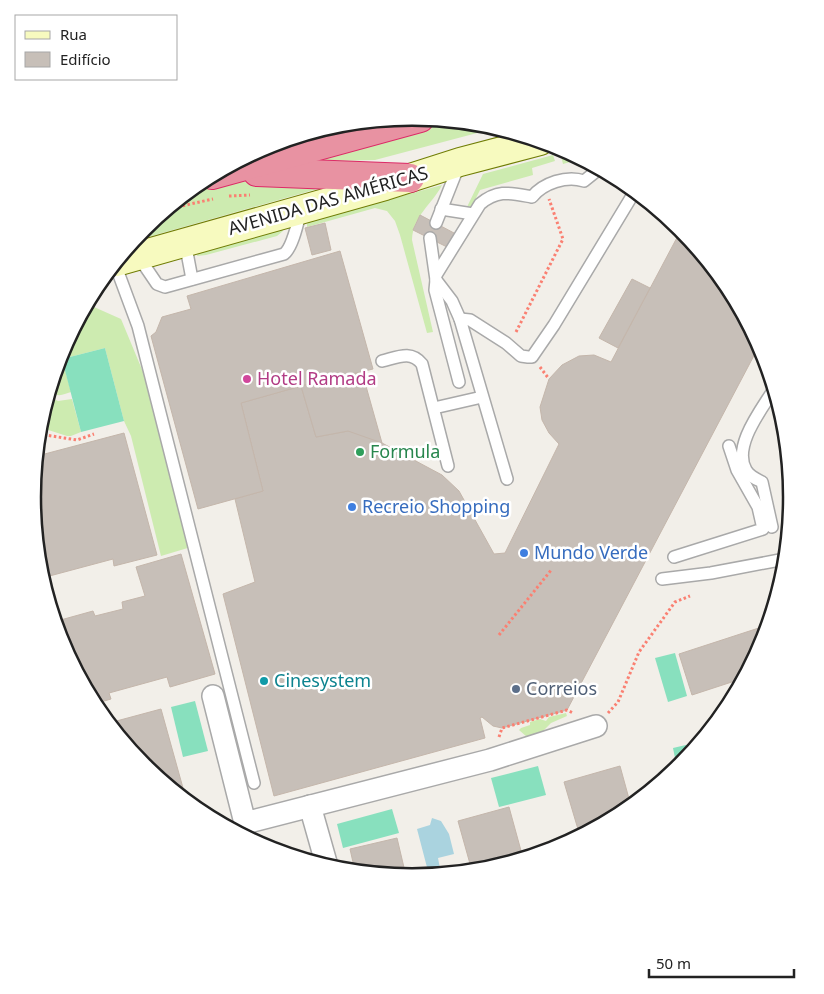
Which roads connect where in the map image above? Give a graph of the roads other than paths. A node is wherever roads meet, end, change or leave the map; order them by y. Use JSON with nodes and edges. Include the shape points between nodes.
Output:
{"nodes":[{"id":1,"x":394,"y":127,"type":"edge"},
{"id":2,"x":526,"y":145,"type":"edge"},
{"id":3,"x":460,"y":162,"type":"junction"},
{"id":4,"x":593,"y":174,"type":"edge"},
{"id":5,"x":410,"y":178,"type":"junction"},
{"id":6,"x":221,"y":185,"type":"edge"},
{"id":7,"x":631,"y":198,"type":"edge"},
{"id":8,"x":441,"y":209,"type":"junction"},
{"id":9,"x":301,"y":210,"type":"junction"},
{"id":10,"x":473,"y":214,"type":"junction"},
{"id":11,"x":436,"y":224,"type":"dead end"},
{"id":12,"x":430,"y":238,"type":"dead end"},
{"id":13,"x":185,"y":242,"type":"junction"},
{"id":14,"x":127,"y":260,"type":"edge"},
{"id":15,"x":125,"y":262,"type":"edge"},
{"id":16,"x":124,"y":264,"type":"edge"},
{"id":17,"x":436,"y":278,"type":"junction"},
{"id":18,"x":192,"y":279,"type":"junction"},
{"id":19,"x":460,"y":319,"type":"junction"},
{"id":20,"x":382,"y":361,"type":"dead end"},
{"id":21,"x":459,"y":382,"type":"dead end"},
{"id":22,"x":482,"y":397,"type":"junction"},
{"id":23,"x":769,"y":398,"type":"edge"},
{"id":24,"x":434,"y":408,"type":"junction"},
{"id":25,"x":729,"y":446,"type":"dead end"},
{"id":26,"x":448,"y":466,"type":"dead end"},
{"id":27,"x":507,"y":479,"type":"dead end"},
{"id":28,"x":768,"y":528,"type":"junction"},
{"id":29,"x":674,"y":557,"type":"dead end"},
{"id":30,"x":777,"y":560,"type":"edge"},
{"id":31,"x":662,"y":580,"type":"dead end"},
{"id":32,"x":213,"y":696,"type":"dead end"},
{"id":33,"x":596,"y":726,"type":"road end"},
{"id":34,"x":254,"y":783,"type":"dead end"},
{"id":35,"x":310,"y":806,"type":"junction"},
{"id":36,"x":324,"y":857,"type":"edge"}],
"edges":[{"from":1,"to":6,"type":"highway"},
{"from":2,"to":3,"type":"main road","name":"AVENIDA DAS AMÉRICAS"},
{"from":3,"to":5,"type":"main road","name":"AVENIDA DAS AMÉRICAS"},
{"from":3,"to":8,"type":"lane"},
{"from":4,"to":10,"type":"lane","via":[[584,181],[572,178],[544,185],[532,197],[511,193],[490,196]]},
{"from":5,"to":6,"type":"highway"},
{"from":5,"to":9,"type":"main road","name":"AVENIDA DAS AMÉRICAS"},
{"from":7,"to":19,"type":"lane","via":[[532,356],[524,357],[470,320]]},
{"from":8,"to":10,"type":"lane"},
{"from":8,"to":11,"type":"lane"},
{"from":9,"to":13,"type":"main road","name":"AVENIDA DAS AMÉRICAS"},
{"from":9,"to":18,"type":"lane","via":[[287,252]]},
{"from":10,"to":17,"type":"lane"},
{"from":12,"to":17,"type":"lane"},
{"from":13,"to":14,"type":"main road","name":"AVENIDA DAS AMÉRICAS"},
{"from":13,"to":18,"type":"lane"},
{"from":15,"to":18,"type":"lane","via":[[165,287]]},
{"from":16,"to":34,"type":"lane"},
{"from":17,"to":19,"type":"lane","via":[[452,300]]},
{"from":17,"to":21,"type":"lane","via":[[435,290]]},
{"from":19,"to":22,"type":"lane"},
{"from":20,"to":24,"type":"lane","via":[[406,355],[417,357],[422,364]]},
{"from":22,"to":24,"type":"lane"},
{"from":22,"to":27,"type":"lane"},
{"from":23,"to":28,"type":"lane","via":[[747,436],[742,452],[746,471],[762,482]]},
{"from":24,"to":26,"type":"lane"},
{"from":25,"to":28,"type":"lane","via":[[737,470]]},
{"from":28,"to":29,"type":"lane"},
{"from":30,"to":31,"type":"lane"},
{"from":32,"to":35,"type":"street","via":[[245,823]]},
{"from":33,"to":35,"type":"street","via":[[490,760]]},
{"from":35,"to":36,"type":"street"}]}
